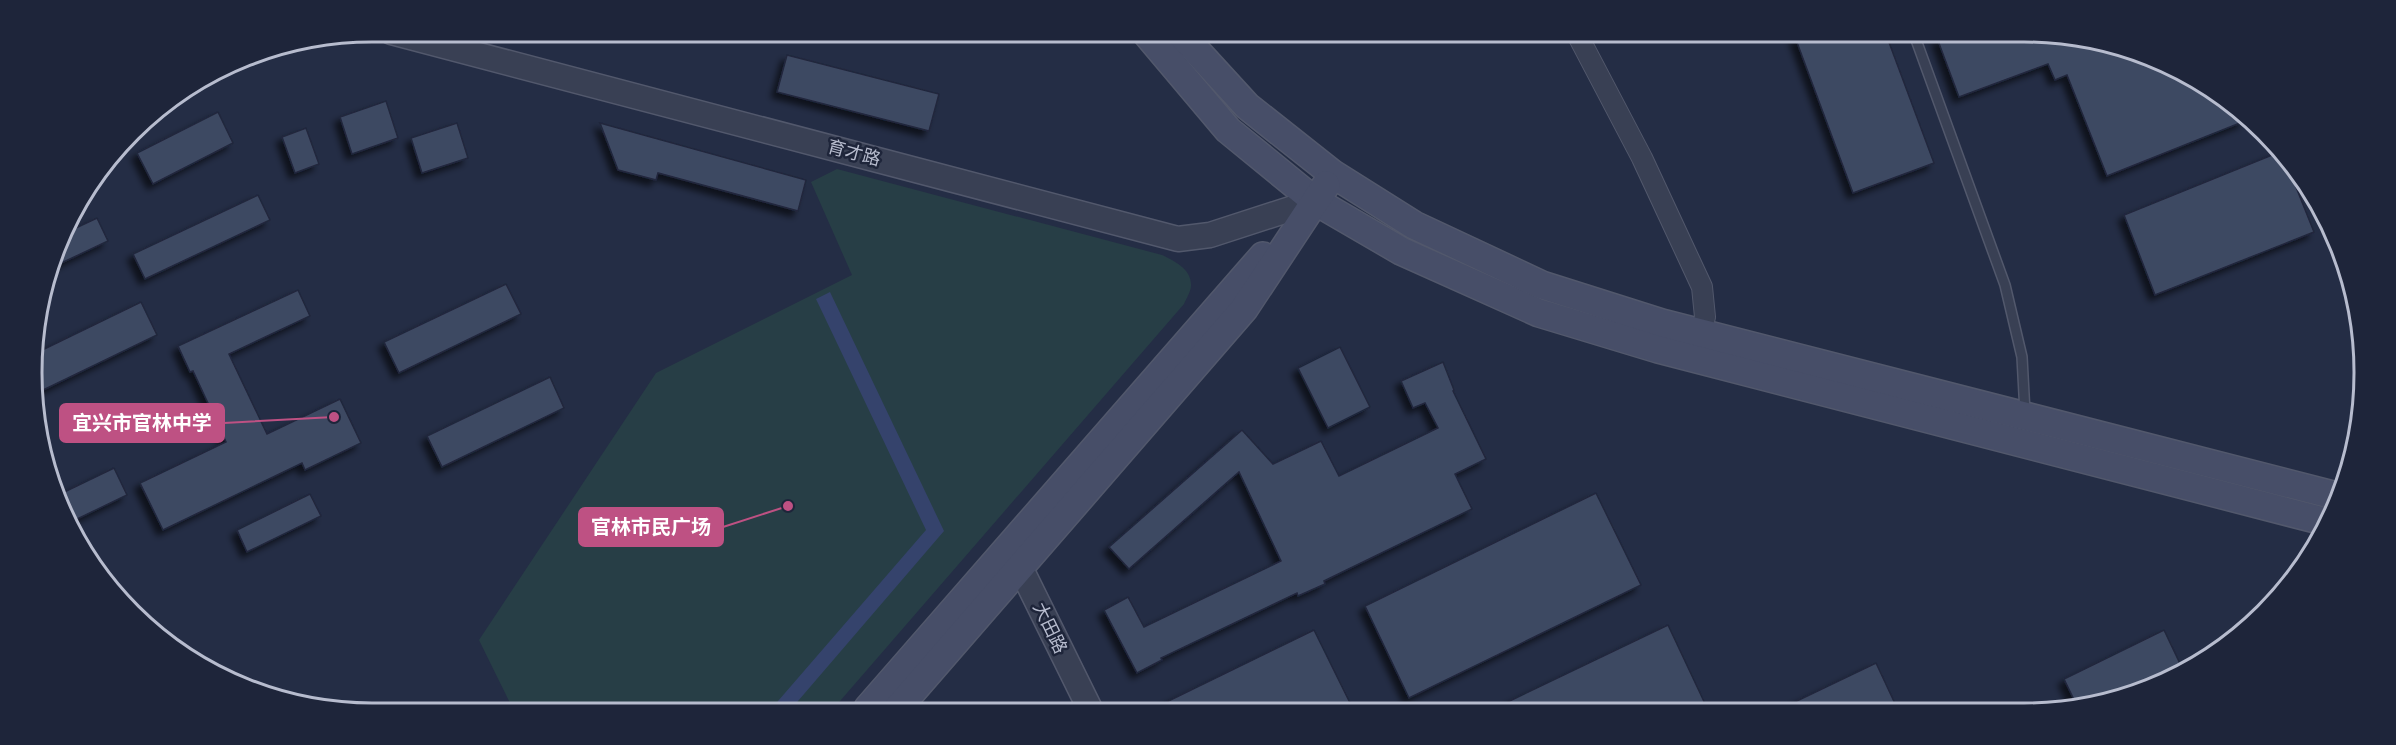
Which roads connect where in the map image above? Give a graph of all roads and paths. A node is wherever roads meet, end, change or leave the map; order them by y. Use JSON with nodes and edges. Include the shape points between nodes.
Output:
{"nodes":[{"id":1,"x":429,"y":42,"type":"edge"},
{"id":2,"x":1154,"y":42,"type":"edge"},
{"id":3,"x":1188,"y":42,"type":"edge"},
{"id":4,"x":1581,"y":42,"type":"edge"},
{"id":5,"x":1916,"y":42,"type":"edge"},
{"id":6,"x":1333,"y":174,"type":"junction"},
{"id":7,"x":1315,"y":201,"type":"junction"},
{"id":8,"x":1701,"y":332,"type":"junction"},
{"id":9,"x":2025,"y":416,"type":"junction"},
{"id":10,"x":2331,"y":493,"type":"edge"},
{"id":11,"x":2319,"y":520,"type":"edge"},
{"id":12,"x":1012,"y":560,"type":"junction"},
{"id":13,"x":873,"y":703,"type":"edge"},
{"id":14,"x":902,"y":703,"type":"edge"},
{"id":15,"x":1087,"y":703,"type":"edge"}],
"edges":[{"from":1,"to":7,"type":"street","name":"育才路","via":[[1178,239],[1210,235]]},
{"from":2,"to":7,"type":"main road","via":[[1228,130]]},
{"from":3,"to":6,"type":"main road","via":[[1247,106]]},
{"from":4,"to":8,"type":"street","via":[[1642,158],[1702,287],[1705,317]]},
{"from":5,"to":9,"type":"lane","via":[[2005,285],[2022,357]]},
{"from":6,"to":7,"type":"main road"},
{"from":6,"to":8,"type":"main road","via":[[1414,225],[1542,285]]},
{"from":7,"to":11,"type":"main road","via":[[1401,251],[1539,313],[1658,349]]},
{"from":7,"to":12,"type":"main road","via":[[1244,309]]},
{"from":8,"to":9,"type":"main road"},
{"from":9,"to":10,"type":"main road"},
{"from":12,"to":13,"type":"main road"},
{"from":12,"to":14,"type":"main road"},
{"from":12,"to":15,"type":"street","name":"大田路"}]}
